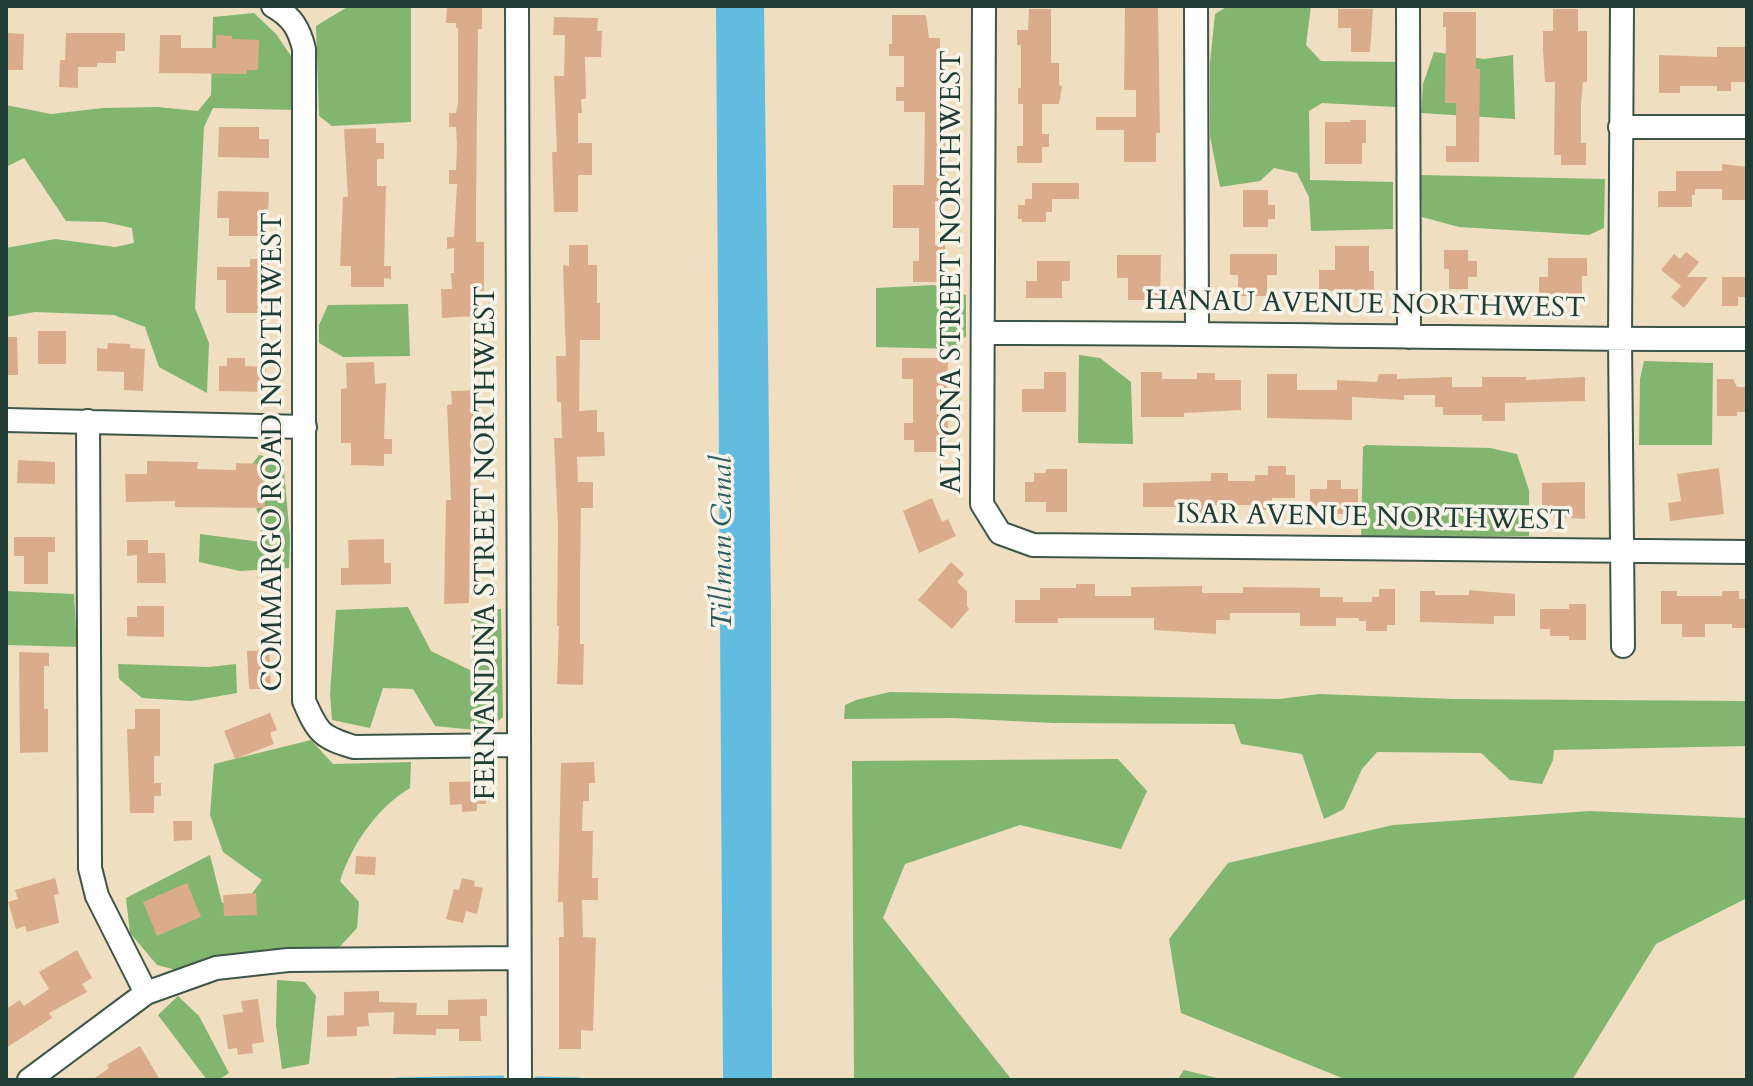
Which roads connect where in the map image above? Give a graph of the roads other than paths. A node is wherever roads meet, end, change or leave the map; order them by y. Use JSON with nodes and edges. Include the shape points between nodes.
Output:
{"nodes":[{"id":1,"x":517,"y":6,"type":"edge"},
{"id":2,"x":984,"y":6,"type":"edge"},
{"id":3,"x":1196,"y":6,"type":"edge"},
{"id":4,"x":1408,"y":6,"type":"edge"},
{"id":5,"x":1622,"y":6,"type":"edge"},
{"id":6,"x":282,"y":12,"type":"edge"},
{"id":7,"x":1620,"y":127,"type":"junction"},
{"id":8,"x":1747,"y":127,"type":"edge"},
{"id":9,"x":1197,"y":332,"type":"junction"},
{"id":10,"x":983,"y":333,"type":"junction"},
{"id":11,"x":1409,"y":337,"type":"junction"},
{"id":12,"x":1747,"y":339,"type":"edge"},
{"id":13,"x":1620,"y":340,"type":"junction"},
{"id":14,"x":6,"y":420,"type":"edge"},
{"id":15,"x":88,"y":421,"type":"junction"},
{"id":16,"x":305,"y":427,"type":"junction"},
{"id":17,"x":1000,"y":533,"type":"joint"},
{"id":18,"x":1622,"y":552,"type":"junction"},
{"id":19,"x":1747,"y":552,"type":"edge"},
{"id":20,"x":1623,"y":646,"type":"dead end"},
{"id":21,"x":519,"y":745,"type":"junction"},
{"id":22,"x":519,"y":958,"type":"junction"},
{"id":23,"x":146,"y":993,"type":"junction"},
{"id":24,"x":29,"y":1080,"type":"edge"},
{"id":25,"x":520,"y":1080,"type":"edge"}],
"edges":[{"from":1,"to":21,"type":"street","name":"FERNANDINA STREET NORTHWEST"},
{"from":2,"to":10,"type":"street","name":"ALTONA STREET NORTHWEST"},
{"from":3,"to":9,"type":"street"},
{"from":4,"to":11,"type":"street"},
{"from":5,"to":7,"type":"street"},
{"from":6,"to":16,"type":"street","name":"COMMARGO ROAD NORTHWEST","via":[[300,30],[304,49]]},
{"from":7,"to":8,"type":"street"},
{"from":7,"to":13,"type":"street"},
{"from":9,"to":10,"type":"street","name":"HANAU AVENUE NORTHWEST"},
{"from":9,"to":11,"type":"street","name":"HANAU AVENUE NORTHWEST"},
{"from":10,"to":17,"type":"street","name":"ALTONA STREET NORTHWEST","via":[[982,504]]},
{"from":11,"to":13,"type":"street","name":"HANAU AVENUE NORTHWEST"},
{"from":12,"to":13,"type":"street","name":"HANAU AVENUE NORTHWEST"},
{"from":13,"to":18,"type":"street"},
{"from":14,"to":15,"type":"street"},
{"from":15,"to":16,"type":"street"},
{"from":15,"to":23,"type":"street","via":[[90,868],[97,896]]},
{"from":16,"to":21,"type":"street","name":"COMMARGO ROAD NORTHWEST","via":[[304,701],[314,724],[329,739],[354,747]]},
{"from":17,"to":18,"type":"street","name":"ISAR AVENUE NORTHWEST","via":[[1033,545]]},
{"from":18,"to":19,"type":"street","name":"ISAR AVENUE NORTHWEST"},
{"from":18,"to":20,"type":"street"},
{"from":21,"to":22,"type":"street","name":"FERNANDINA STREET NORTHWEST"},
{"from":22,"to":23,"type":"street","via":[[288,960],[216,968]]},
{"from":22,"to":25,"type":"street","name":"FERNANDINA STREET NORTHWEST"},
{"from":23,"to":24,"type":"street"}]}
